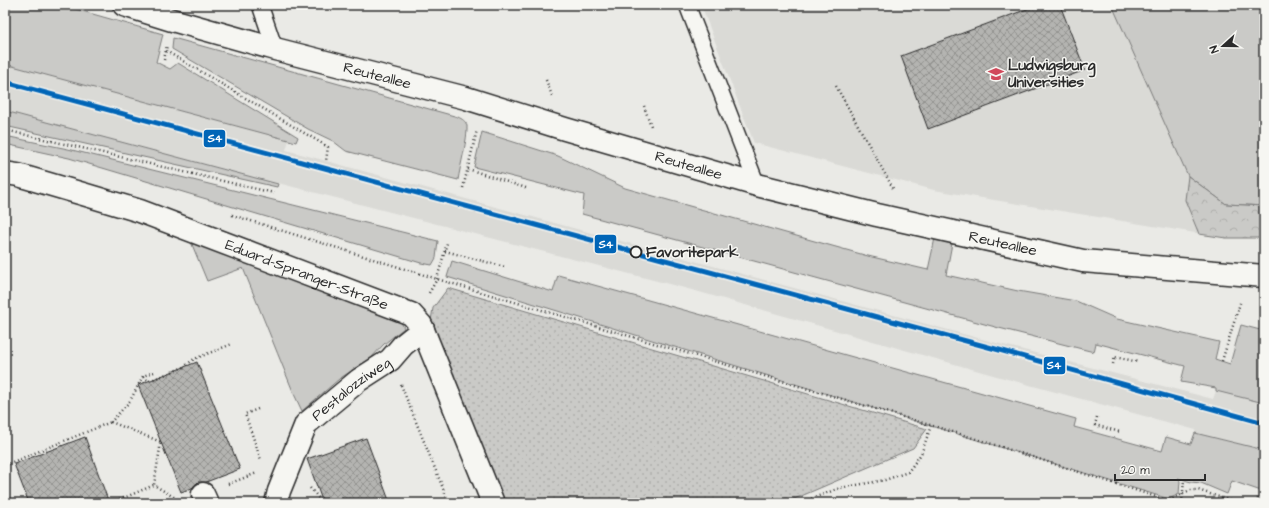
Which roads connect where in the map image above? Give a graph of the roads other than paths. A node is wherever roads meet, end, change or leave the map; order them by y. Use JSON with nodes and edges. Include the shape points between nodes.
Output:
{"nodes":[{"id":1,"x":124,"y":5,"type":"edge"},
{"id":2,"x":260,"y":5,"type":"edge"},
{"id":3,"x":687,"y":5,"type":"edge"},
{"id":4,"x":275,"y":49,"type":"junction"},
{"id":5,"x":5,"y":173,"type":"edge"},
{"id":6,"x":757,"y":185,"type":"junction"},
{"id":7,"x":1256,"y":275,"type":"edge"},
{"id":8,"x":423,"y":329,"type":"junction"},
{"id":9,"x":276,"y":503,"type":"edge"},
{"id":10,"x":493,"y":503,"type":"edge"}],
"edges":[{"from":1,"to":4,"type":"street","name":"Reuteallee"},
{"from":2,"to":4,"type":"lane"},
{"from":3,"to":6,"type":"lane"},
{"from":4,"to":6,"type":"street","name":"Reuteallee","via":[[466,98]]},
{"from":5,"to":8,"type":"street","name":"Eduard-Spranger-Straße","via":[[140,211],[411,314]]},
{"from":6,"to":7,"type":"street","name":"Reuteallee","via":[[1083,261]]},
{"from":8,"to":9,"type":"street","name":"Pestalozziweg","via":[[403,345],[390,360],[359,380],[306,424]]},
{"from":8,"to":10,"type":"street","name":"Eduard-Spranger-Straße"}]}
